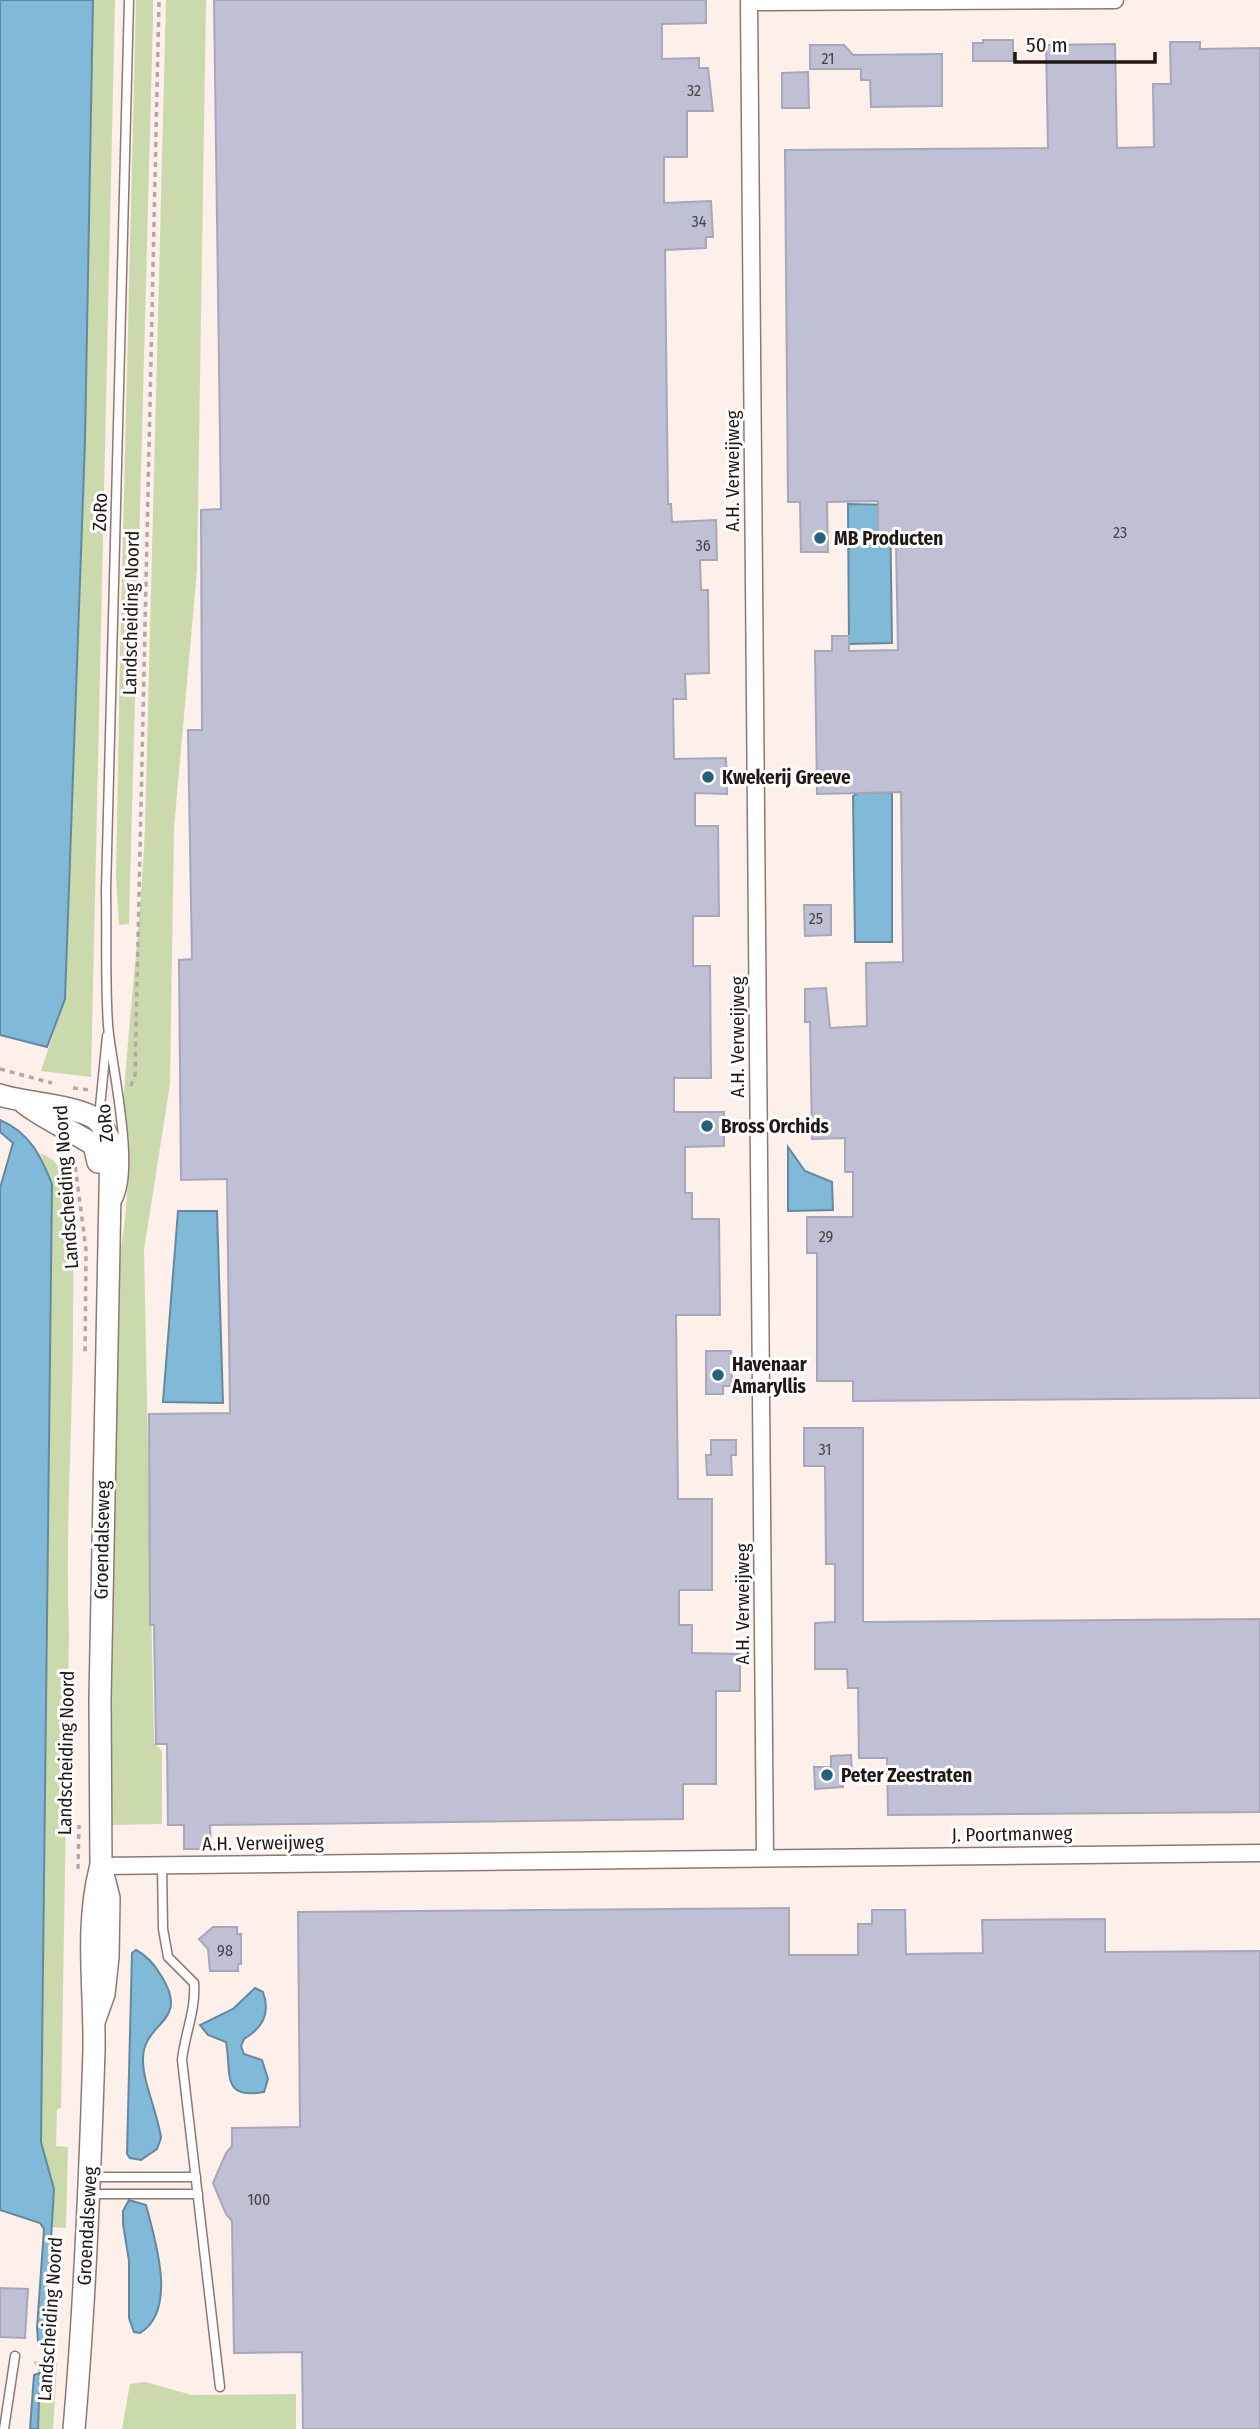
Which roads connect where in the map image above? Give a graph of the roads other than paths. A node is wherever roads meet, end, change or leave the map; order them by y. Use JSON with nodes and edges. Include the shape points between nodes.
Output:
{"nodes":[{"id":1,"x":129,"y":0,"type":"edge"},
{"id":2,"x":1115,"y":0,"type":"edge"},
{"id":3,"x":749,"y":1,"type":"edge"},
{"id":4,"x":108,"y":1026,"type":"junction"},
{"id":5,"x":0,"y":1095,"type":"edge"},
{"id":6,"x":73,"y":1121,"type":"junction"},
{"id":7,"x":99,"y":1121,"type":"junction"},
{"id":8,"x":98,"y":1162,"type":"junction"},
{"id":9,"x":107,"y":1213,"type":"junction"},
{"id":10,"x":1260,"y":1853,"type":"edge"},
{"id":11,"x":765,"y":1858,"type":"junction"},
{"id":12,"x":101,"y":1866,"type":"junction"},
{"id":13,"x":162,"y":1866,"type":"junction"},
{"id":14,"x":195,"y":2177,"type":"junction"},
{"id":15,"x":90,"y":2185,"type":"junction"},
{"id":16,"x":198,"y":2194,"type":"junction"},
{"id":17,"x":15,"y":2356,"type":"dead end"},
{"id":18,"x":220,"y":2387,"type":"dead end"},
{"id":19,"x":4,"y":2429,"type":"edge"},
{"id":20,"x":74,"y":2429,"type":"edge"}],
"edges":[{"from":1,"to":4,"type":"lane","name":"ZoRo","via":[[109,733]]},
{"from":2,"to":3,"type":"street","name":"A.H. Verweijweg"},
{"from":3,"to":11,"type":"street","name":"A.H. Verweijweg"},
{"from":4,"to":7,"type":"lane","name":"ZoRo"},
{"from":4,"to":9,"type":"lane","name":"ZoRo","via":[[124,1168],[123,1194]]},
{"from":5,"to":6,"type":"street","via":[[24,1103],[41,1117]]},
{"from":6,"to":7,"type":"street"},
{"from":6,"to":8,"type":"street","via":[[94,1145]]},
{"from":7,"to":8,"type":"street","name":"Groendalseweg"},
{"from":7,"to":9,"type":"street","name":"Groendalseweg","via":[[111,1142]]},
{"from":8,"to":9,"type":"street","name":"Groendalseweg","via":[[98,1195]]},
{"from":9,"to":12,"type":"street","name":"Groendalseweg"},
{"from":10,"to":11,"type":"street","name":"J. Poortmanweg"},
{"from":11,"to":13,"type":"street","name":"A.H. Verweijweg"},
{"from":12,"to":13,"type":"street","name":"A.H. Verweijweg"},
{"from":12,"to":15,"type":"street","name":"Groendalseweg","via":[[109,1898],[108,1957],[104,1994],[94,2022]]},
{"from":13,"to":14,"type":"lane","via":[[168,1956],[194,1983],[196,2005],[186,2030],[182,2060]]},
{"from":14,"to":15,"type":"lane"},
{"from":14,"to":16,"type":"lane"},
{"from":15,"to":16,"type":"lane"},
{"from":15,"to":20,"type":"street","name":"Groendalseweg"},
{"from":16,"to":18,"type":"lane"},
{"from":17,"to":19,"type":"lane"}]}
